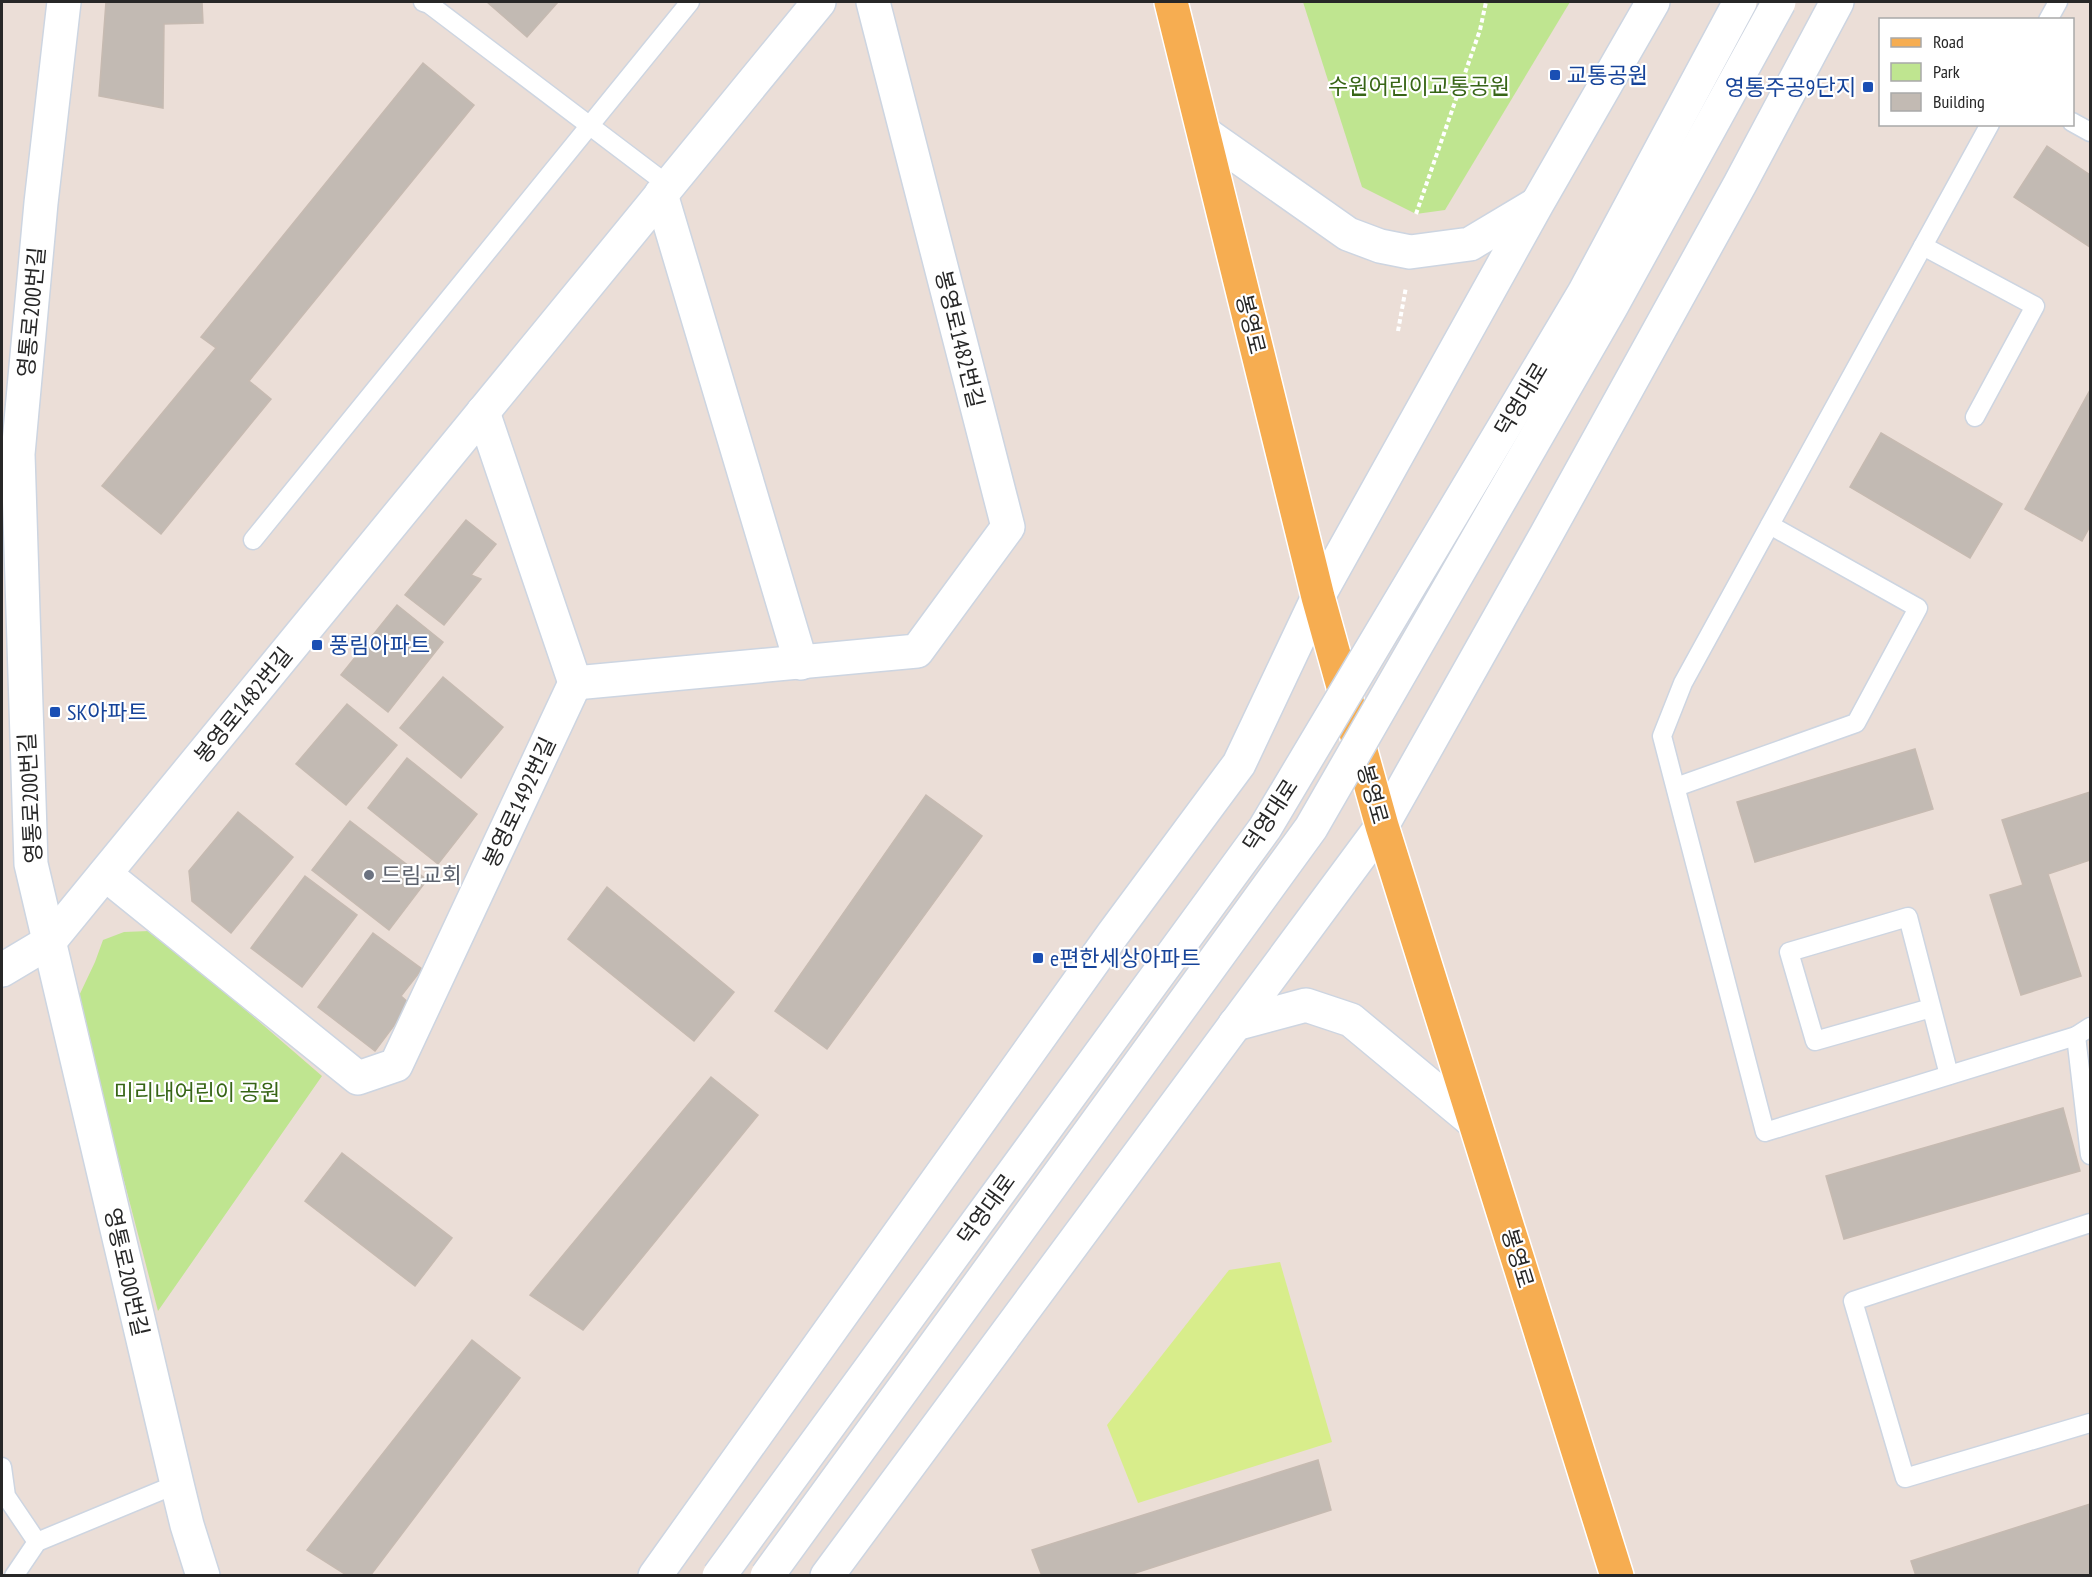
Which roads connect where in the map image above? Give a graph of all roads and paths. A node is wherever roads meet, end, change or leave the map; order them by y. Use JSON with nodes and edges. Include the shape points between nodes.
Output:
{"nodes":[{"id":1,"x":64,"y":2,"type":"edge"},
{"id":2,"x":423,"y":2,"type":"edge"},
{"id":3,"x":690,"y":2,"type":"edge"},
{"id":4,"x":819,"y":2,"type":"edge"},
{"id":5,"x":873,"y":2,"type":"edge"},
{"id":6,"x":1171,"y":2,"type":"edge"},
{"id":7,"x":1486,"y":2,"type":"edge"},
{"id":8,"x":1653,"y":2,"type":"edge"},
{"id":9,"x":1740,"y":2,"type":"edge"},
{"id":10,"x":1779,"y":2,"type":"edge"},
{"id":11,"x":1837,"y":2,"type":"edge"},
{"id":12,"x":2058,"y":2,"type":"edge"},
{"id":13,"x":2049,"y":18,"type":"edge"},
{"id":14,"x":2074,"y":123,"type":"edge"},
{"id":15,"x":589,"y":125,"type":"junction"},
{"id":16,"x":1989,"y":126,"type":"edge"},
{"id":17,"x":1203,"y":132,"type":"junction"},
{"id":18,"x":2091,"y":132,"type":"edge"},
{"id":19,"x":665,"y":190,"type":"junction"},
{"id":20,"x":1537,"y":204,"type":"junction"},
{"id":21,"x":1414,"y":222,"type":"dead end"},
{"id":22,"x":1923,"y":246,"type":"junction"},
{"id":23,"x":1407,"y":280,"type":"dead end"},
{"id":24,"x":1398,"y":331,"type":"dead end"},
{"id":25,"x":483,"y":412,"type":"junction"},
{"id":26,"x":1975,"y":417,"type":"dead end"},
{"id":27,"x":1770,"y":525,"type":"junction"},
{"id":28,"x":253,"y":540,"type":"dead end"},
{"id":29,"x":1318,"y":597,"type":"junction"},
{"id":30,"x":801,"y":663,"type":"junction"},
{"id":31,"x":575,"y":683,"type":"junction"},
{"id":32,"x":1676,"y":787,"type":"junction"},
{"id":33,"x":1382,"y":826,"type":"junction"},
{"id":34,"x":105,"y":874,"type":"junction"},
{"id":35,"x":49,"y":942,"type":"junction"},
{"id":36,"x":2,"y":969,"type":"edge"},
{"id":37,"x":1931,"y":1008,"type":"junction"},
{"id":38,"x":1235,"y":1024,"type":"junction"},
{"id":39,"x":2083,"y":1031,"type":"edge"},
{"id":40,"x":1949,"y":1075,"type":"junction"},
{"id":41,"x":1475,"y":1123,"type":"junction"},
{"id":42,"x":2091,"y":1155,"type":"edge"},
{"id":43,"x":2091,"y":1223,"type":"edge"},
{"id":44,"x":2091,"y":1423,"type":"edge"},
{"id":45,"x":2,"y":1467,"type":"edge"},
{"id":46,"x":177,"y":1484,"type":"junction"},
{"id":47,"x":37,"y":1542,"type":"junction"},
{"id":48,"x":14,"y":1575,"type":"edge"},
{"id":49,"x":203,"y":1575,"type":"edge"},
{"id":50,"x":655,"y":1575,"type":"edge"},
{"id":51,"x":719,"y":1575,"type":"edge"},
{"id":52,"x":766,"y":1575,"type":"edge"},
{"id":53,"x":827,"y":1575,"type":"edge"},
{"id":54,"x":1617,"y":1575,"type":"edge"}],
"edges":[{"from":1,"to":35,"type":"main road","name":"영통로200번길","via":[[18,454],[31,864]]},
{"from":2,"to":15,"type":"lane"},
{"from":3,"to":15,"type":"lane"},
{"from":4,"to":19,"type":"main road","name":"봉영로1482번길"},
{"from":5,"to":30,"type":"main road","name":"봉영로1482번길","via":[[1008,527],[917,651]]},
{"from":6,"to":17,"type":"main road","name":"봉영로"},
{"from":7,"to":21,"type":"path","via":[[1480,30]]},
{"from":8,"to":20,"type":"main road"},
{"from":9,"to":51,"type":"main road","name":"덕영대로","bridge":true,"via":[[1584,293],[1265,828]]},
{"from":10,"to":52,"type":"main road","name":"덕영대로","bridge":true,"via":[[1605,318],[1311,828]]},
{"from":11,"to":33,"type":"main road","via":[[1546,536]]},
{"from":12,"to":13,"type":"lane"},
{"from":14,"to":18,"type":"lane"},
{"from":15,"to":19,"type":"lane"},
{"from":15,"to":28,"type":"lane"},
{"from":16,"to":22,"type":"lane"},
{"from":17,"to":20,"type":"main road","via":[[1348,234],[1380,246],[1410,252],[1470,244]]},
{"from":17,"to":29,"type":"main road","name":"봉영로"},
{"from":19,"to":25,"type":"main road","name":"봉영로1482번길"},
{"from":19,"to":30,"type":"main road"},
{"from":20,"to":29,"type":"main road"},
{"from":22,"to":26,"type":"lane","via":[[2035,306]]},
{"from":22,"to":27,"type":"lane"},
{"from":23,"to":24,"type":"path"},
{"from":25,"to":31,"type":"main road"},
{"from":25,"to":34,"type":"main road","name":"봉영로1482번길"},
{"from":27,"to":32,"type":"lane","via":[[1683,683],[1662,736]]},
{"from":27,"to":32,"type":"lane","via":[[1918,608],[1856,723]]},
{"from":29,"to":33,"type":"main road","name":"봉영로"},
{"from":29,"to":50,"type":"main road","via":[[1239,764]]},
{"from":30,"to":31,"type":"main road"},
{"from":31,"to":34,"type":"main road","name":"봉영로1492번길","via":[[396,1065],[358,1077]]},
{"from":32,"to":40,"type":"lane","via":[[1765,1132]]},
{"from":33,"to":38,"type":"main road"},
{"from":33,"to":41,"type":"main road","name":"봉영로"},
{"from":34,"to":35,"type":"main road","name":"봉영로1482번길"},
{"from":35,"to":36,"type":"main road"},
{"from":35,"to":46,"type":"main road","name":"영통로200번길"},
{"from":37,"to":37,"type":"lane","via":[[1908,917],[1789,951],[1815,1041]]},
{"from":37,"to":40,"type":"lane"},
{"from":38,"to":41,"type":"main road","via":[[1306,1005],[1351,1020]]},
{"from":38,"to":53,"type":"main road"},
{"from":39,"to":40,"type":"lane"},
{"from":39,"to":42,"type":"lane"},
{"from":41,"to":54,"type":"main road","name":"봉영로"},
{"from":43,"to":44,"type":"lane","via":[[1853,1301],[1905,1478]]},
{"from":45,"to":47,"type":"lane","via":[[6,1496]]},
{"from":46,"to":47,"type":"lane"},
{"from":46,"to":49,"type":"main road","name":"영통로200번길"},
{"from":47,"to":48,"type":"lane"}]}
